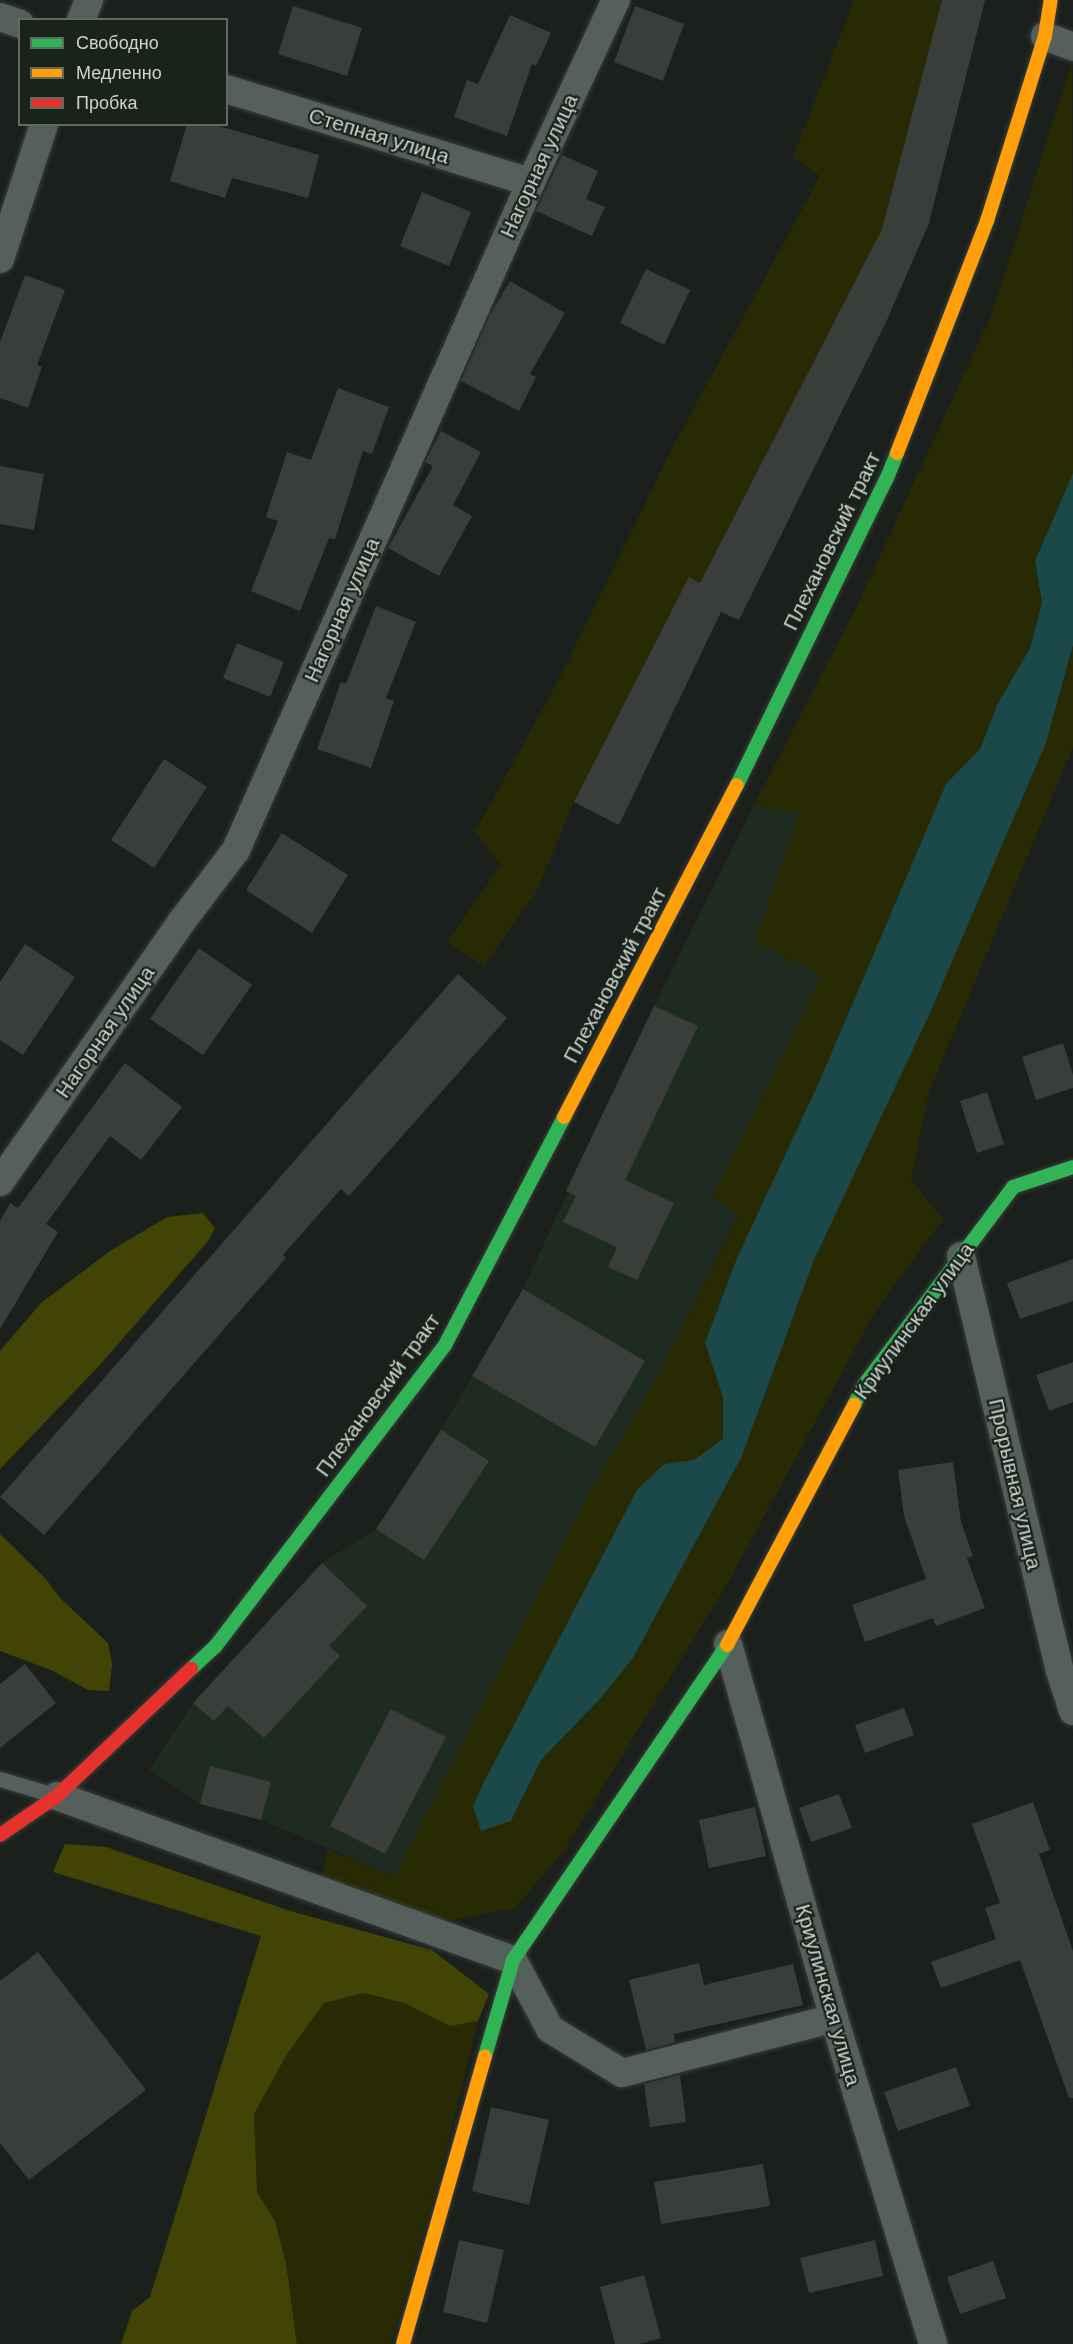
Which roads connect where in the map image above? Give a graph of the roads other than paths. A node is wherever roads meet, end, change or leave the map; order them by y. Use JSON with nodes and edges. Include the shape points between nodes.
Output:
{"nodes":[{"id":1,"x":89,"y":0,"type":"edge"},
{"id":2,"x":616,"y":0,"type":"edge"},
{"id":3,"x":1051,"y":0,"type":"edge"},
{"id":4,"x":0,"y":17,"type":"edge"},
{"id":5,"x":82,"y":18,"type":"edge"},
{"id":6,"x":18,"y":23,"type":"edge"},
{"id":7,"x":1045,"y":36,"type":"junction"},
{"id":8,"x":1073,"y":46,"type":"edge"},
{"id":9,"x":228,"y":90,"type":"edge"},
{"id":10,"x":43,"y":126,"type":"edge"},
{"id":11,"x":531,"y":182,"type":"junction"},
{"id":12,"x":0,"y":259,"type":"edge"},
{"id":13,"x":1073,"y":1167,"type":"edge"},
{"id":14,"x":0,"y":1182,"type":"edge"},
{"id":15,"x":961,"y":1256,"type":"junction"},
{"id":16,"x":728,"y":1644,"type":"junction"},
{"id":17,"x":1073,"y":1711,"type":"edge"},
{"id":18,"x":0,"y":1779,"type":"edge"},
{"id":19,"x":57,"y":1796,"type":"junction"},
{"id":20,"x":0,"y":1835,"type":"edge"},
{"id":21,"x":513,"y":1960,"type":"junction"},
{"id":22,"x":834,"y":2018,"type":"junction"},
{"id":23,"x":403,"y":2344,"type":"edge"},
{"id":24,"x":933,"y":2344,"type":"edge"}],
"edges":[{"from":1,"to":5,"type":"street"},
{"from":2,"to":11,"type":"street","name":"Нагорная улица"},
{"from":3,"to":7,"type":"street","name":"Плехановский тракт"},
{"from":4,"to":6,"type":"street"},
{"from":7,"to":8,"type":"street"},
{"from":7,"to":19,"type":"street","name":"Плехановский тракт","via":[[987,221],[887,478],[717,823],[445,1345],[215,1647]]},
{"from":9,"to":11,"type":"street","name":"Степная улица"},
{"from":10,"to":12,"type":"street"},
{"from":11,"to":14,"type":"street","name":"Нагорная улица","via":[[236,850]]},
{"from":13,"to":15,"type":"street","name":"Криулинская улица","via":[[1013,1187]]},
{"from":15,"to":16,"type":"street","name":"Криулинская улица","via":[[864,1385]]},
{"from":15,"to":17,"type":"street","name":"Прорывная улица","via":[[1059,1671]]},
{"from":16,"to":21,"type":"street","name":"Криулинская улица"},
{"from":16,"to":22,"type":"street","name":"Криулинская улица"},
{"from":18,"to":19,"type":"lane"},
{"from":19,"to":20,"type":"street","name":"Плехановский тракт"},
{"from":19,"to":21,"type":"street"},
{"from":21,"to":22,"type":"street","via":[[549,2029],[622,2073]]},
{"from":21,"to":23,"type":"street","name":"Криулинская улица"},
{"from":22,"to":24,"type":"street","name":"Криулинская улица"}]}
